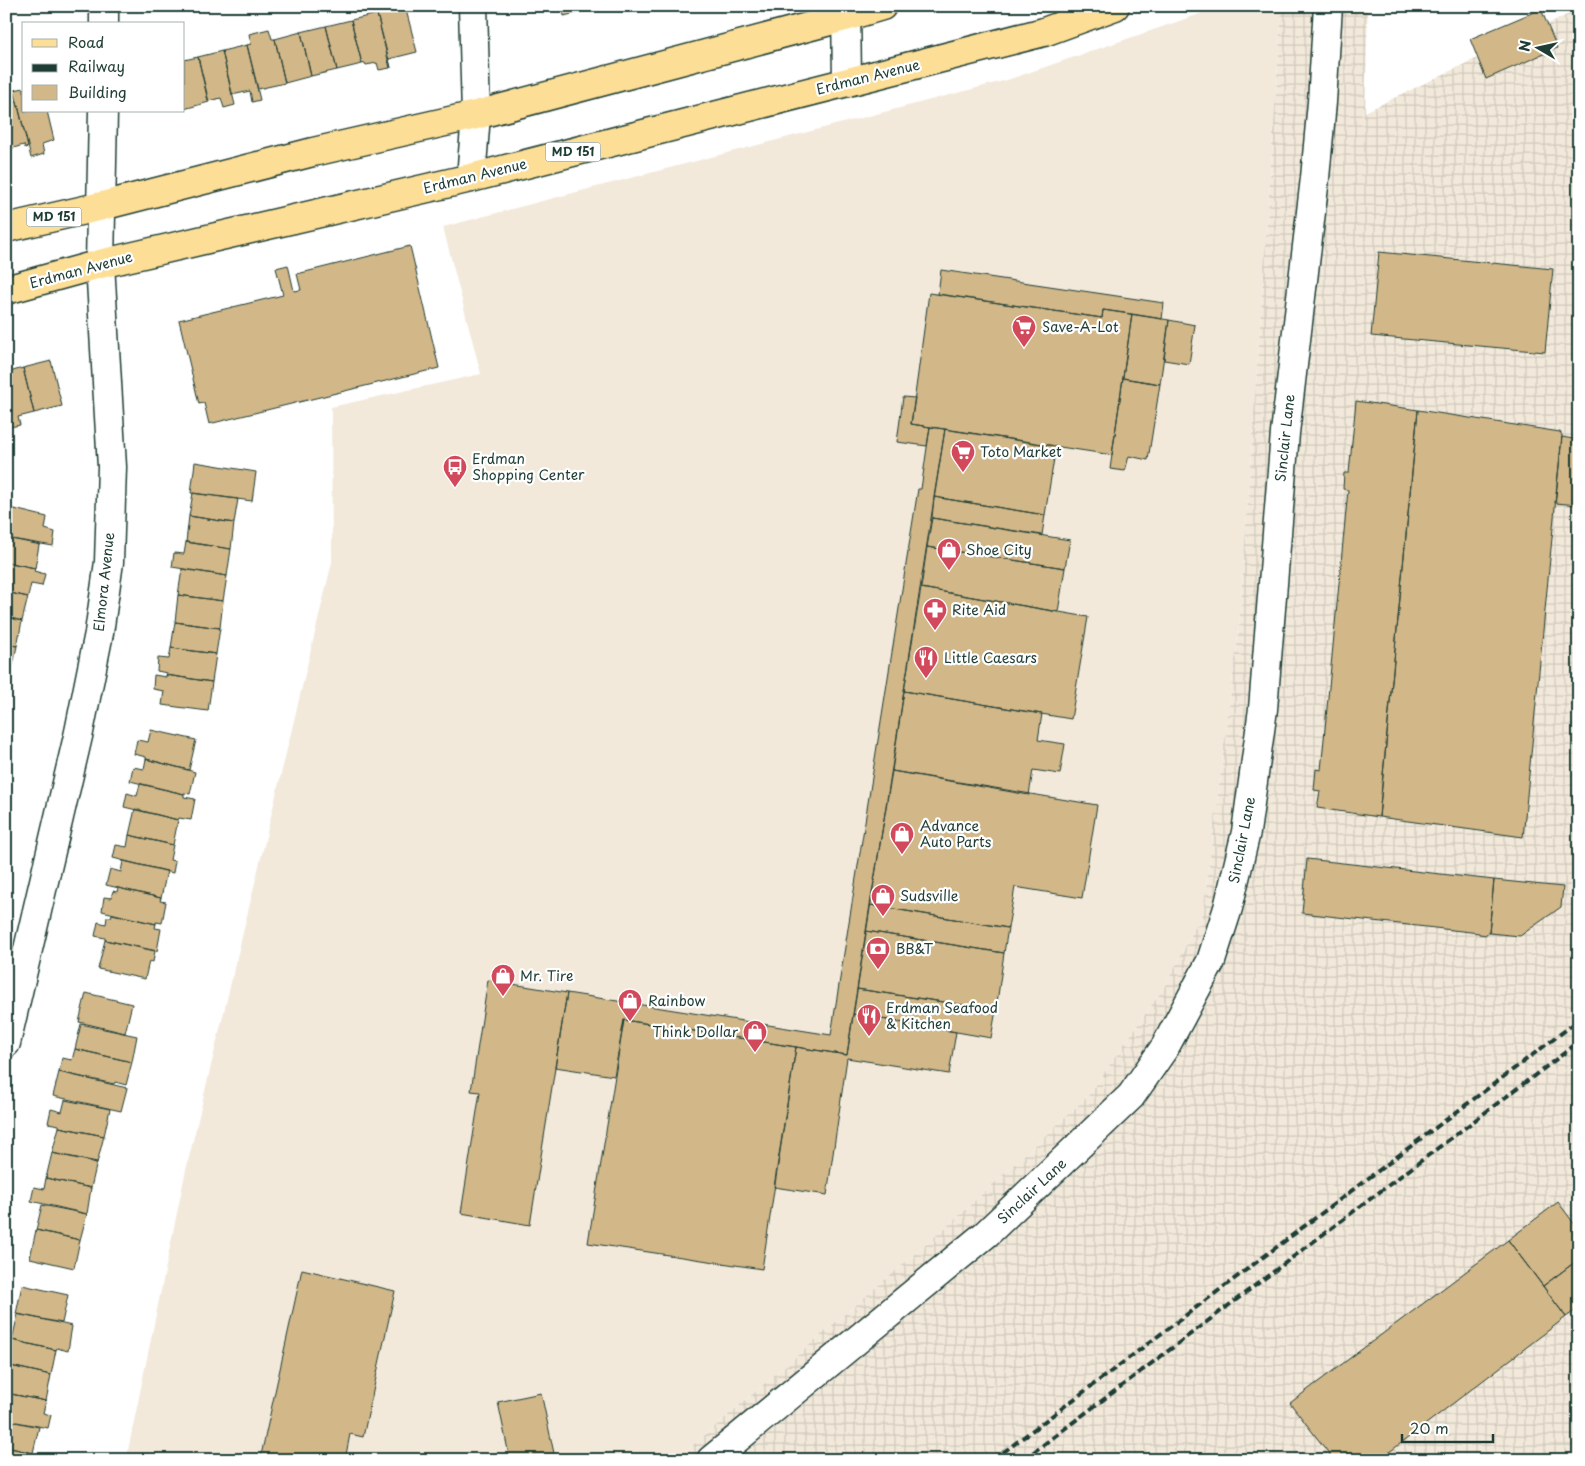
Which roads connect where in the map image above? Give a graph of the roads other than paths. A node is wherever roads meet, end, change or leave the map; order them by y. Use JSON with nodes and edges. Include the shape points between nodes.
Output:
{"nodes":[{"id":1,"x":104,"y":6,"type":"edge"},
{"id":2,"x":473,"y":6,"type":"edge"},
{"id":3,"x":882,"y":6,"type":"edge"},
{"id":4,"x":1115,"y":6,"type":"edge"},
{"id":5,"x":1328,"y":6,"type":"edge"},
{"id":6,"x":846,"y":12,"type":"edge"},
{"id":7,"x":104,"y":22,"type":"edge"},
{"id":8,"x":847,"y":82,"type":"junction"},
{"id":9,"x":103,"y":112,"type":"edge"},
{"id":10,"x":476,"y":116,"type":"junction"},
{"id":11,"x":471,"y":178,"type":"junction"},
{"id":12,"x":102,"y":206,"type":"junction"},
{"id":13,"x":6,"y":228,"type":"edge"},
{"id":14,"x":100,"y":264,"type":"junction"},
{"id":15,"x":6,"y":290,"type":"edge"},
{"id":16,"x":6,"y":1042,"type":"edge"},
{"id":17,"x":711,"y":1460,"type":"edge"}],
"edges":[{"from":1,"to":7,"type":"main road"},
{"from":2,"to":10,"type":"main road"},
{"from":3,"to":6,"type":"main road","number":"MD 151"},
{"from":4,"to":8,"type":"main road","name":"Erdman Avenue","number":"MD 151","via":[[1044,32]]},
{"from":5,"to":17,"type":"main road","name":"Sinclair Lane","via":[[1314,186],[1284,433],[1263,709],[1246,832],[1228,908],[1211,961],[1165,1047],[1131,1096],[986,1234]]},
{"from":6,"to":8,"type":"main road"},
{"from":6,"to":10,"type":"main road","number":"MD 151"},
{"from":8,"to":11,"type":"main road","name":"Erdman Avenue","number":"MD 151"},
{"from":9,"to":12,"type":"main road","name":"Elmora Avenue"},
{"from":10,"to":11,"type":"main road"},
{"from":10,"to":12,"type":"main road","number":"MD 151","via":[[313,152]]},
{"from":11,"to":14,"type":"main road","name":"Erdman Avenue","number":"MD 151"},
{"from":12,"to":13,"type":"main road","number":"MD 151"},
{"from":12,"to":14,"type":"main road","name":"Elmora Avenue"},
{"from":14,"to":15,"type":"main road","name":"Erdman Avenue","number":"MD 151"},
{"from":14,"to":16,"type":"main road","name":"Elmora Avenue","via":[[112,467],[109,562],[79,732]]}]}
